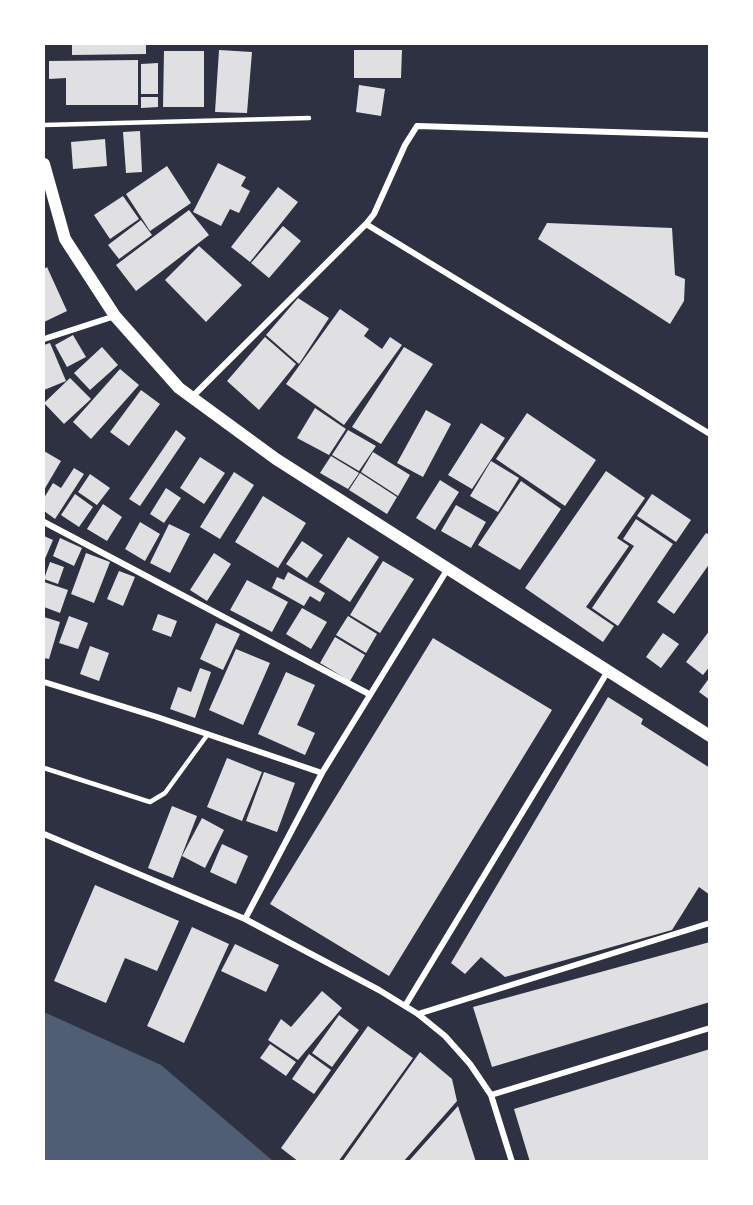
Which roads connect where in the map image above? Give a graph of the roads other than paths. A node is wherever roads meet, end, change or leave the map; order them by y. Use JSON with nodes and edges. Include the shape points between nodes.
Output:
{"nodes":[{"id":1,"x":309,"y":118,"type":"dead end"},
{"id":2,"x":44,"y":125,"type":"edge"},
{"id":3,"x":710,"y":135,"type":"edge"},
{"id":4,"x":44,"y":164,"type":"edge"},
{"id":5,"x":366,"y":224,"type":"junction"},
{"id":6,"x":116,"y":316,"type":"junction"},
{"id":7,"x":44,"y":339,"type":"edge"},
{"id":8,"x":192,"y":398,"type":"junction"},
{"id":9,"x":710,"y":434,"type":"edge"},
{"id":10,"x":44,"y":522,"type":"edge"},
{"id":11,"x":447,"y":570,"type":"junction"},
{"id":12,"x":608,"y":670,"type":"junction"},
{"id":13,"x":44,"y":682,"type":"edge"},
{"id":14,"x":369,"y":694,"type":"junction"},
{"id":15,"x":208,"y":734,"type":"junction"},
{"id":16,"x":710,"y":736,"type":"edge"},
{"id":17,"x":44,"y":768,"type":"edge"},
{"id":18,"x":322,"y":773,"type":"junction"},
{"id":19,"x":44,"y":834,"type":"edge"},
{"id":20,"x":245,"y":919,"type":"junction"},
{"id":21,"x":710,"y":923,"type":"edge"},
{"id":22,"x":405,"y":1006,"type":"junction"},
{"id":23,"x":418,"y":1014,"type":"junction"},
{"id":24,"x":710,"y":1028,"type":"edge"},
{"id":25,"x":491,"y":1095,"type":"junction"},
{"id":26,"x":512,"y":1161,"type":"edge"}],
"edges":[{"from":1,"to":2,"type":"lane"},
{"from":3,"to":5,"type":"street","via":[[417,126]]},
{"from":4,"to":6,"type":"main road","via":[[65,239]]},
{"from":5,"to":8,"type":"street"},
{"from":5,"to":9,"type":"street"},
{"from":6,"to":7,"type":"street"},
{"from":6,"to":8,"type":"main road"},
{"from":8,"to":11,"type":"main road","via":[[276,459]]},
{"from":10,"to":14,"type":"street"},
{"from":11,"to":12,"type":"main road"},
{"from":11,"to":14,"type":"street"},
{"from":12,"to":16,"type":"main road"},
{"from":12,"to":22,"type":"street"},
{"from":13,"to":15,"type":"street"},
{"from":14,"to":18,"type":"street"},
{"from":15,"to":17,"type":"lane","via":[[165,793],[150,802]]},
{"from":15,"to":18,"type":"street"},
{"from":18,"to":20,"type":"street"},
{"from":19,"to":20,"type":"street"},
{"from":20,"to":22,"type":"street"},
{"from":21,"to":23,"type":"street"},
{"from":22,"to":23,"type":"street"},
{"from":23,"to":25,"type":"street","via":[[445,1036]]},
{"from":24,"to":25,"type":"street"},
{"from":25,"to":26,"type":"street"}]}
